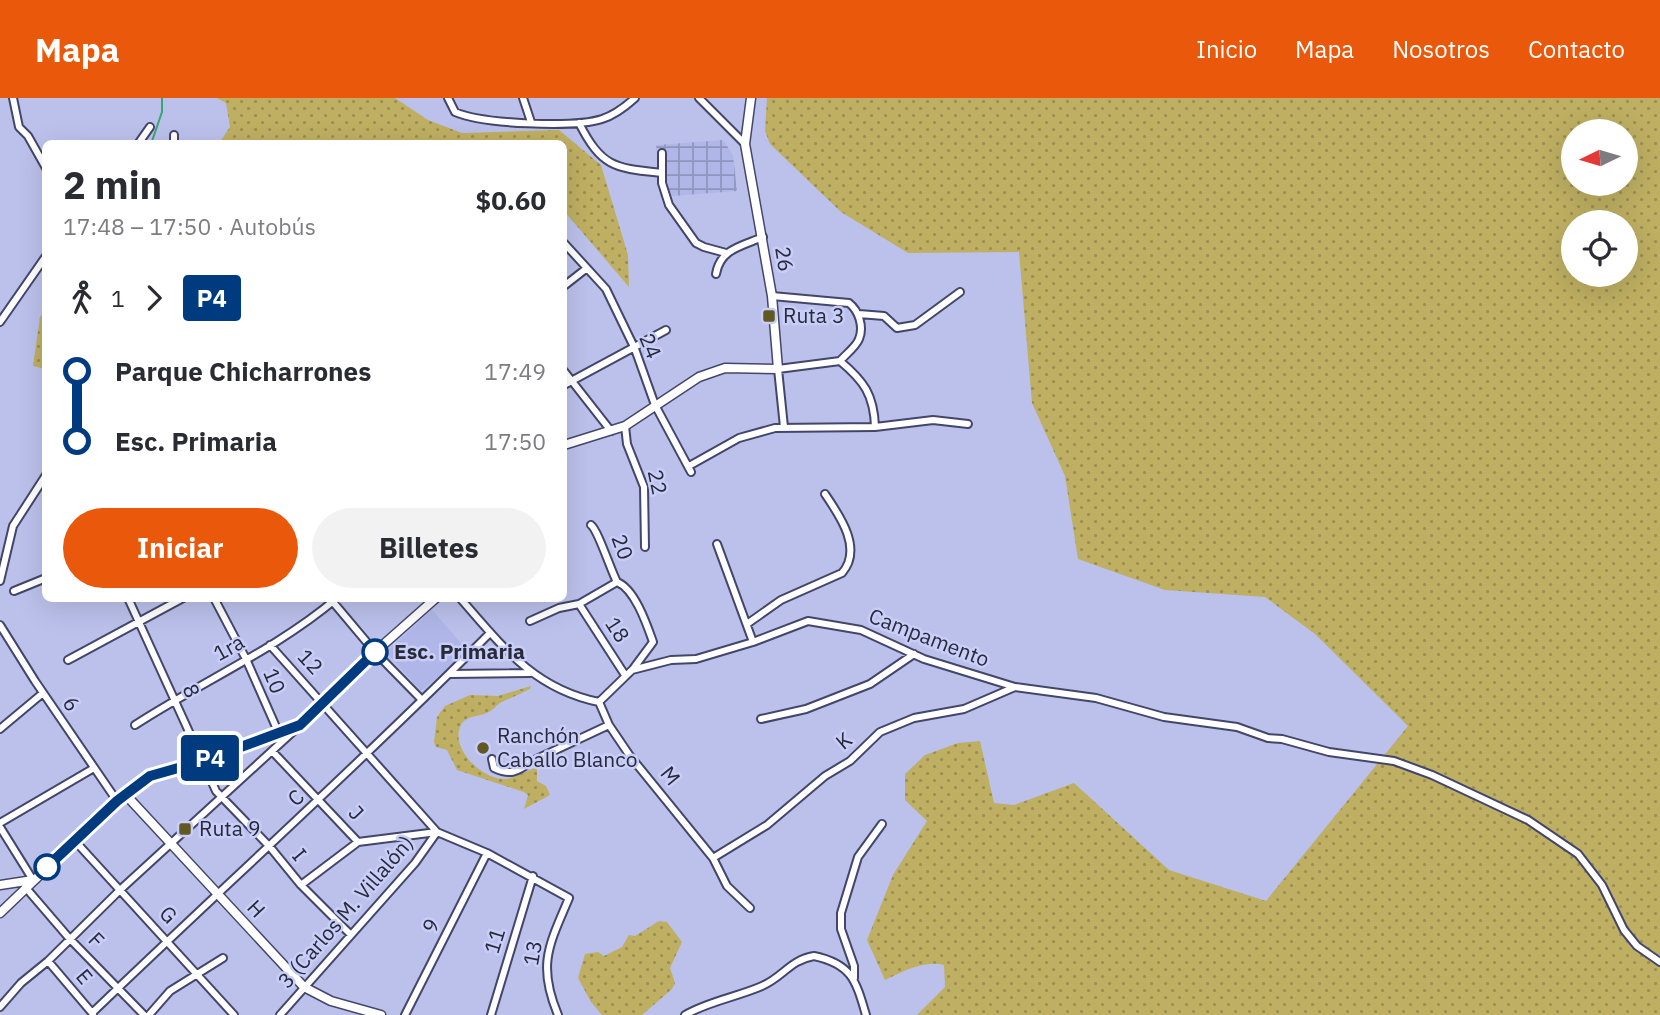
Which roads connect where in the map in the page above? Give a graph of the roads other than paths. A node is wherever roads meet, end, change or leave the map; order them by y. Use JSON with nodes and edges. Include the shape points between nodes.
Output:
{"nodes":[{"id":1,"x":13,"y":98,"type":"edge"},
{"id":2,"x":448,"y":98,"type":"edge"},
{"id":3,"x":523,"y":98,"type":"edge"},
{"id":4,"x":635,"y":98,"type":"edge"},
{"id":5,"x":699,"y":98,"type":"edge"},
{"id":6,"x":751,"y":98,"type":"edge"},
{"id":7,"x":531,"y":122,"type":"junction"},
{"id":8,"x":579,"y":123,"type":"junction"},
{"id":9,"x":150,"y":127,"type":"dead end"},
{"id":10,"x":174,"y":135,"type":"dead end"},
{"id":11,"x":141,"y":140,"type":"edge"},
{"id":12,"x":173,"y":140,"type":"edge"},
{"id":13,"x":745,"y":145,"type":"junction"},
{"id":14,"x":662,"y":153,"type":"dead end"},
{"id":15,"x":42,"y":161,"type":"edge"},
{"id":16,"x":662,"y":173,"type":"junction"},
{"id":17,"x":763,"y":237,"type":"junction"},
{"id":18,"x":567,"y":246,"type":"edge"},
{"id":19,"x":726,"y":253,"type":"junction"},
{"id":20,"x":42,"y":262,"type":"edge"},
{"id":21,"x":587,"y":268,"type":"junction"},
{"id":22,"x":716,"y":274,"type":"dead end"},
{"id":23,"x":567,"y":284,"type":"edge"},
{"id":24,"x":960,"y":292,"type":"dead end"},
{"id":25,"x":772,"y":296,"type":"junction"},
{"id":26,"x":859,"y":314,"type":"junction"},
{"id":27,"x":0,"y":323,"type":"edge"},
{"id":28,"x":666,"y":330,"type":"dead end"},
{"id":29,"x":635,"y":349,"type":"junction"},
{"id":30,"x":841,"y":360,"type":"junction"},
{"id":31,"x":778,"y":369,"type":"junction"},
{"id":32,"x":567,"y":375,"type":"edge"},
{"id":33,"x":572,"y":382,"type":"junction"},
{"id":34,"x":567,"y":384,"type":"edge"},
{"id":35,"x":655,"y":405,"type":"junction"},
{"id":36,"x":968,"y":424,"type":"dead end"},
{"id":37,"x":625,"y":426,"type":"junction"},
{"id":38,"x":784,"y":427,"type":"junction"},
{"id":39,"x":875,"y":427,"type":"junction"},
{"id":40,"x":611,"y":431,"type":"junction"},
{"id":41,"x":567,"y":444,"type":"edge"},
{"id":42,"x":42,"y":481,"type":"edge"},
{"id":43,"x":825,"y":494,"type":"dead end"},
{"id":44,"x":591,"y":525,"type":"dead end"},
{"id":45,"x":717,"y":544,"type":"dead end"},
{"id":46,"x":645,"y":548,"type":"dead end"},
{"id":47,"x":42,"y":580,"type":"edge"},
{"id":48,"x":0,"y":581,"type":"edge"},
{"id":49,"x":617,"y":582,"type":"junction"},
{"id":50,"x":13,"y":591,"type":"dead end"},
{"id":51,"x":130,"y":602,"type":"edge"},
{"id":52,"x":175,"y":602,"type":"edge"},
{"id":53,"x":216,"y":602,"type":"edge"},
{"id":54,"x":332,"y":602,"type":"edge"},
{"id":55,"x":337,"y":602,"type":"edge"},
{"id":56,"x":431,"y":602,"type":"edge"},
{"id":57,"x":463,"y":602,"type":"edge"},
{"id":58,"x":579,"y":604,"type":"junction"},
{"id":59,"x":139,"y":620,"type":"junction"},
{"id":60,"x":530,"y":621,"type":"dead end"},
{"id":61,"x":747,"y":624,"type":"junction"},
{"id":62,"x":0,"y":625,"type":"edge"},
{"id":63,"x":490,"y":633,"type":"junction"},
{"id":64,"x":753,"y":642,"type":"junction"},
{"id":65,"x":270,"y":645,"type":"junction"},
{"id":66,"x":375,"y":652,"type":"junction"},
{"id":67,"x":914,"y":654,"type":"junction"},
{"id":68,"x":246,"y":659,"type":"junction"},
{"id":69,"x":68,"y":660,"type":"dead end"},
{"id":70,"x":632,"y":670,"type":"junction"},
{"id":71,"x":530,"y":673,"type":"junction"},
{"id":72,"x":450,"y":674,"type":"junction"},
{"id":73,"x":625,"y":675,"type":"junction"},
{"id":74,"x":1015,"y":687,"type":"junction"},
{"id":75,"x":43,"y":693,"type":"junction"},
{"id":76,"x":175,"y":699,"type":"junction"},
{"id":77,"x":422,"y":700,"type":"junction"},
{"id":78,"x":599,"y":702,"type":"junction"},
{"id":79,"x":323,"y":703,"type":"junction"},
{"id":80,"x":761,"y":719,"type":"dead end"},
{"id":81,"x":135,"y":725,"type":"dead end"},
{"id":82,"x":609,"y":725,"type":"junction"},
{"id":83,"x":0,"y":729,"type":"edge"},
{"id":84,"x":280,"y":737,"type":"junction"},
{"id":85,"x":272,"y":751,"type":"junction"},
{"id":86,"x":368,"y":754,"type":"junction"},
{"id":87,"x":492,"y":759,"type":"dead end"},
{"id":88,"x":203,"y":761,"type":"junction"},
{"id":89,"x":94,"y":768,"type":"junction"},
{"id":90,"x":125,"y":794,"type":"junction"},
{"id":91,"x":221,"y":797,"type":"junction"},
{"id":92,"x":319,"y":799,"type":"junction"},
{"id":93,"x":117,"y":801,"type":"junction"},
{"id":94,"x":882,"y":824,"type":"dead end"},
{"id":95,"x":0,"y":825,"type":"edge"},
{"id":96,"x":437,"y":832,"type":"junction"},
{"id":97,"x":75,"y":841,"type":"junction"},
{"id":98,"x":358,"y":842,"type":"junction"},
{"id":99,"x":171,"y":843,"type":"junction"},
{"id":100,"x":270,"y":848,"type":"junction"},
{"id":101,"x":487,"y":853,"type":"junction"},
{"id":102,"x":713,"y":858,"type":"junction"},
{"id":103,"x":533,"y":876,"type":"junction"},
{"id":104,"x":33,"y":880,"type":"junction"},
{"id":105,"x":0,"y":885,"type":"edge"},
{"id":106,"x":301,"y":885,"type":"junction"},
{"id":107,"x":26,"y":888,"type":"junction"},
{"id":108,"x":120,"y":890,"type":"junction"},
{"id":109,"x":219,"y":895,"type":"junction"},
{"id":110,"x":751,"y":908,"type":"dead end"},
{"id":111,"x":0,"y":913,"type":"edge"},
{"id":112,"x":350,"y":934,"type":"junction"},
{"id":113,"x":69,"y":938,"type":"junction"},
{"id":114,"x":167,"y":940,"type":"junction"},
{"id":115,"x":223,"y":958,"type":"dead end"},
{"id":116,"x":48,"y":961,"type":"junction"},
{"id":117,"x":1660,"y":962,"type":"edge"},
{"id":118,"x":197,"y":974,"type":"junction"},
{"id":119,"x":854,"y":978,"type":"junction"},
{"id":120,"x":304,"y":987,"type":"junction"},
{"id":121,"x":118,"y":988,"type":"junction"},
{"id":122,"x":0,"y":1007,"type":"edge"},
{"id":123,"x":93,"y":1014,"type":"edge"},
{"id":124,"x":146,"y":1015,"type":"edge"},
{"id":125,"x":234,"y":1015,"type":"edge"},
{"id":126,"x":280,"y":1015,"type":"edge"},
{"id":127,"x":381,"y":1015,"type":"edge"},
{"id":128,"x":405,"y":1015,"type":"edge"},
{"id":129,"x":491,"y":1015,"type":"edge"},
{"id":130,"x":558,"y":1015,"type":"edge"},
{"id":131,"x":685,"y":1015,"type":"edge"},
{"id":132,"x":866,"y":1015,"type":"edge"}],
"edges":[{"from":1,"to":15,"type":"street","via":[[19,127]]},
{"from":2,"to":7,"type":"street","via":[[455,112],[484,121]]},
{"from":3,"to":7,"type":"street"},
{"from":4,"to":8,"type":"street","via":[[610,116]]},
{"from":5,"to":13,"type":"street"},
{"from":6,"to":13,"type":"street","name":"26"},
{"from":7,"to":8,"type":"street"},
{"from":8,"to":16,"type":"street","via":[[607,162]]},
{"from":9,"to":11,"type":"street"},
{"from":10,"to":12,"type":"street"},
{"from":13,"to":17,"type":"street","name":"26"},
{"from":14,"to":16,"type":"street"},
{"from":16,"to":19,"type":"street","via":[[664,193],[688,234],[704,247]]},
{"from":17,"to":19,"type":"street"},
{"from":17,"to":25,"type":"street","name":"26"},
{"from":18,"to":21,"type":"street","name":"24"},
{"from":19,"to":22,"type":"street"},
{"from":20,"to":27,"type":"street"},
{"from":21,"to":23,"type":"street"},
{"from":21,"to":29,"type":"street","name":"24","via":[[607,289]]},
{"from":24,"to":26,"type":"street","via":[[915,325],[897,328],[884,316]]},
{"from":25,"to":26,"type":"street","via":[[843,301]]},
{"from":25,"to":31,"type":"street","name":"26"},
{"from":26,"to":30,"type":"street","via":[[859,341]]},
{"from":28,"to":29,"type":"street"},
{"from":29,"to":33,"type":"street"},
{"from":29,"to":35,"type":"street","name":"24"},
{"from":30,"to":31,"type":"street"},
{"from":30,"to":39,"type":"street","via":[[867,390]]},
{"from":31,"to":35,"type":"street","via":[[725,369],[699,377]]},
{"from":31,"to":38,"type":"street","name":"26"},
{"from":32,"to":33,"type":"street"},
{"from":33,"to":34,"type":"street"},
{"from":33,"to":40,"type":"street"},
{"from":35,"to":37,"type":"street"},
{"from":35,"to":38,"type":"street","name":"24","via":[[690,469],[739,438]]},
{"from":36,"to":39,"type":"street","via":[[933,420]]},
{"from":37,"to":40,"type":"street"},
{"from":37,"to":46,"type":"street","name":"22","via":[[644,487]]},
{"from":38,"to":39,"type":"street"},
{"from":40,"to":41,"type":"street"},
{"from":42,"to":48,"type":"street","via":[[13,526]]},
{"from":43,"to":61,"type":"street","via":[[850,543],[849,564],[842,573],[781,600]]},
{"from":44,"to":49,"type":"street","name":"20"},
{"from":45,"to":61,"type":"street"},
{"from":47,"to":50,"type":"street"},
{"from":49,"to":58,"type":"street"},
{"from":49,"to":70,"type":"street","name":"20","via":[[626,587],[643,615],[653,642]]},
{"from":51,"to":59,"type":"street","name":"8"},
{"from":52,"to":59,"type":"street"},
{"from":53,"to":68,"type":"street","name":"10"},
{"from":54,"to":65,"type":"street","name":"1ra"},
{"from":55,"to":66,"type":"street"},
{"from":56,"to":66,"type":"street"},
{"from":57,"to":63,"type":"street"},
{"from":58,"to":60,"type":"street"},
{"from":58,"to":73,"type":"street","name":"18"},
{"from":59,"to":69,"type":"street"},
{"from":59,"to":76,"type":"street","name":"8"},
{"from":61,"to":64,"type":"street"},
{"from":62,"to":75,"type":"street","name":"6"},
{"from":63,"to":71,"type":"street"},
{"from":63,"to":72,"type":"street","name":"C"},
{"from":64,"to":67,"type":"street","name":"Campamento","via":[[808,621],[861,630]]},
{"from":64,"to":70,"type":"street","name":"Campamento","via":[[696,659]]},
{"from":65,"to":68,"type":"street","name":"1ra"},
{"from":65,"to":79,"type":"street","name":"12"},
{"from":66,"to":77,"type":"street"},
{"from":66,"to":79,"type":"street"},
{"from":67,"to":74,"type":"street","name":"Campamento"},
{"from":67,"to":80,"type":"street","via":[[870,684],[806,709]]},
{"from":68,"to":76,"type":"street","name":"1ra"},
{"from":68,"to":84,"type":"street","name":"10"},
{"from":70,"to":73,"type":"street","name":"Campamento"},
{"from":71,"to":72,"type":"street"},
{"from":71,"to":78,"type":"street","via":[[576,698]]},
{"from":72,"to":77,"type":"street","name":"C"},
{"from":73,"to":78,"type":"street","name":"Campamento"},
{"from":74,"to":102,"type":"street","name":"K","via":[[964,709],[914,718],[880,732],[767,825]]},
{"from":74,"to":117,"type":"street","name":"Campamento","via":[[1096,698],[1164,717],[1237,727],[1329,752],[1394,761],[1432,775],[1528,820],[1578,855],[1602,885],[1624,930]]},
{"from":75,"to":83,"type":"street"},
{"from":75,"to":89,"type":"street","name":"6"},
{"from":76,"to":81,"type":"street","name":"1ra"},
{"from":76,"to":88,"type":"street","name":"8"},
{"from":77,"to":86,"type":"street","name":"C"},
{"from":78,"to":82,"type":"street","name":"M"},
{"from":79,"to":84,"type":"street"},
{"from":79,"to":86,"type":"street"},
{"from":82,"to":87,"type":"street","via":[[520,771],[503,773],[494,768]]},
{"from":82,"to":102,"type":"street","name":"M"},
{"from":84,"to":85,"type":"street"},
{"from":84,"to":88,"type":"street"},
{"from":85,"to":91,"type":"street"},
{"from":85,"to":92,"type":"street","name":"J"},
{"from":86,"to":92,"type":"street","name":"C"},
{"from":86,"to":96,"type":"street"},
{"from":88,"to":90,"type":"street","via":[[150,776]]},
{"from":88,"to":91,"type":"street","name":"8"},
{"from":89,"to":93,"type":"street","name":"6"},
{"from":89,"to":95,"type":"street"},
{"from":90,"to":93,"type":"street"},
{"from":90,"to":99,"type":"street","name":"H"},
{"from":91,"to":99,"type":"street"},
{"from":91,"to":100,"type":"street","name":"I"},
{"from":92,"to":98,"type":"street","name":"J"},
{"from":92,"to":100,"type":"street","name":"C"},
{"from":93,"to":97,"type":"street"},
{"from":94,"to":119,"type":"street","via":[[858,857],[841,913]]},
{"from":95,"to":104,"type":"street"},
{"from":96,"to":98,"type":"street","name":"J"},
{"from":96,"to":101,"type":"street"},
{"from":96,"to":112,"type":"street","name":"3 (Carlos M. Villalón)"},
{"from":97,"to":104,"type":"street"},
{"from":97,"to":108,"type":"street","name":"G"},
{"from":98,"to":106,"type":"street"},
{"from":99,"to":108,"type":"street"},
{"from":99,"to":109,"type":"street","name":"H"},
{"from":100,"to":106,"type":"street","name":"I"},
{"from":100,"to":109,"type":"street","name":"C"},
{"from":101,"to":103,"type":"street"},
{"from":101,"to":128,"type":"street","name":"9"},
{"from":102,"to":110,"type":"street","name":"M","via":[[727,886]]},
{"from":103,"to":129,"type":"street","name":"11"},
{"from":103,"to":130,"type":"street","name":"13","via":[[569,898],[545,969]]},
{"from":104,"to":105,"type":"street"},
{"from":104,"to":107,"type":"street"},
{"from":106,"to":112,"type":"street","name":"I"},
{"from":107,"to":111,"type":"street"},
{"from":107,"to":113,"type":"street","name":"F"},
{"from":108,"to":113,"type":"street"},
{"from":108,"to":114,"type":"street","name":"G"},
{"from":109,"to":114,"type":"street","name":"C"},
{"from":109,"to":120,"type":"street","name":"H"},
{"from":112,"to":120,"type":"street","name":"3 (Carlos M. Villalón)"},
{"from":113,"to":116,"type":"street"},
{"from":113,"to":121,"type":"street","name":"F"},
{"from":114,"to":118,"type":"street","name":"G"},
{"from":114,"to":121,"type":"street","name":"C"},
{"from":115,"to":118,"type":"street"},
{"from":116,"to":122,"type":"street"},
{"from":116,"to":123,"type":"street","name":"E"},
{"from":118,"to":124,"type":"street","via":[[170,991]]},
{"from":118,"to":125,"type":"street","name":"G"},
{"from":119,"to":131,"type":"street","via":[[824,958],[802,958],[761,986]]},
{"from":119,"to":132,"type":"street"},
{"from":120,"to":126,"type":"street","name":"3 (Carlos M. Villalón)"},
{"from":120,"to":127,"type":"street","name":"H","via":[[331,1001]]},
{"from":121,"to":123,"type":"street","name":"C"},
{"from":121,"to":124,"type":"street","name":"F"}]}
